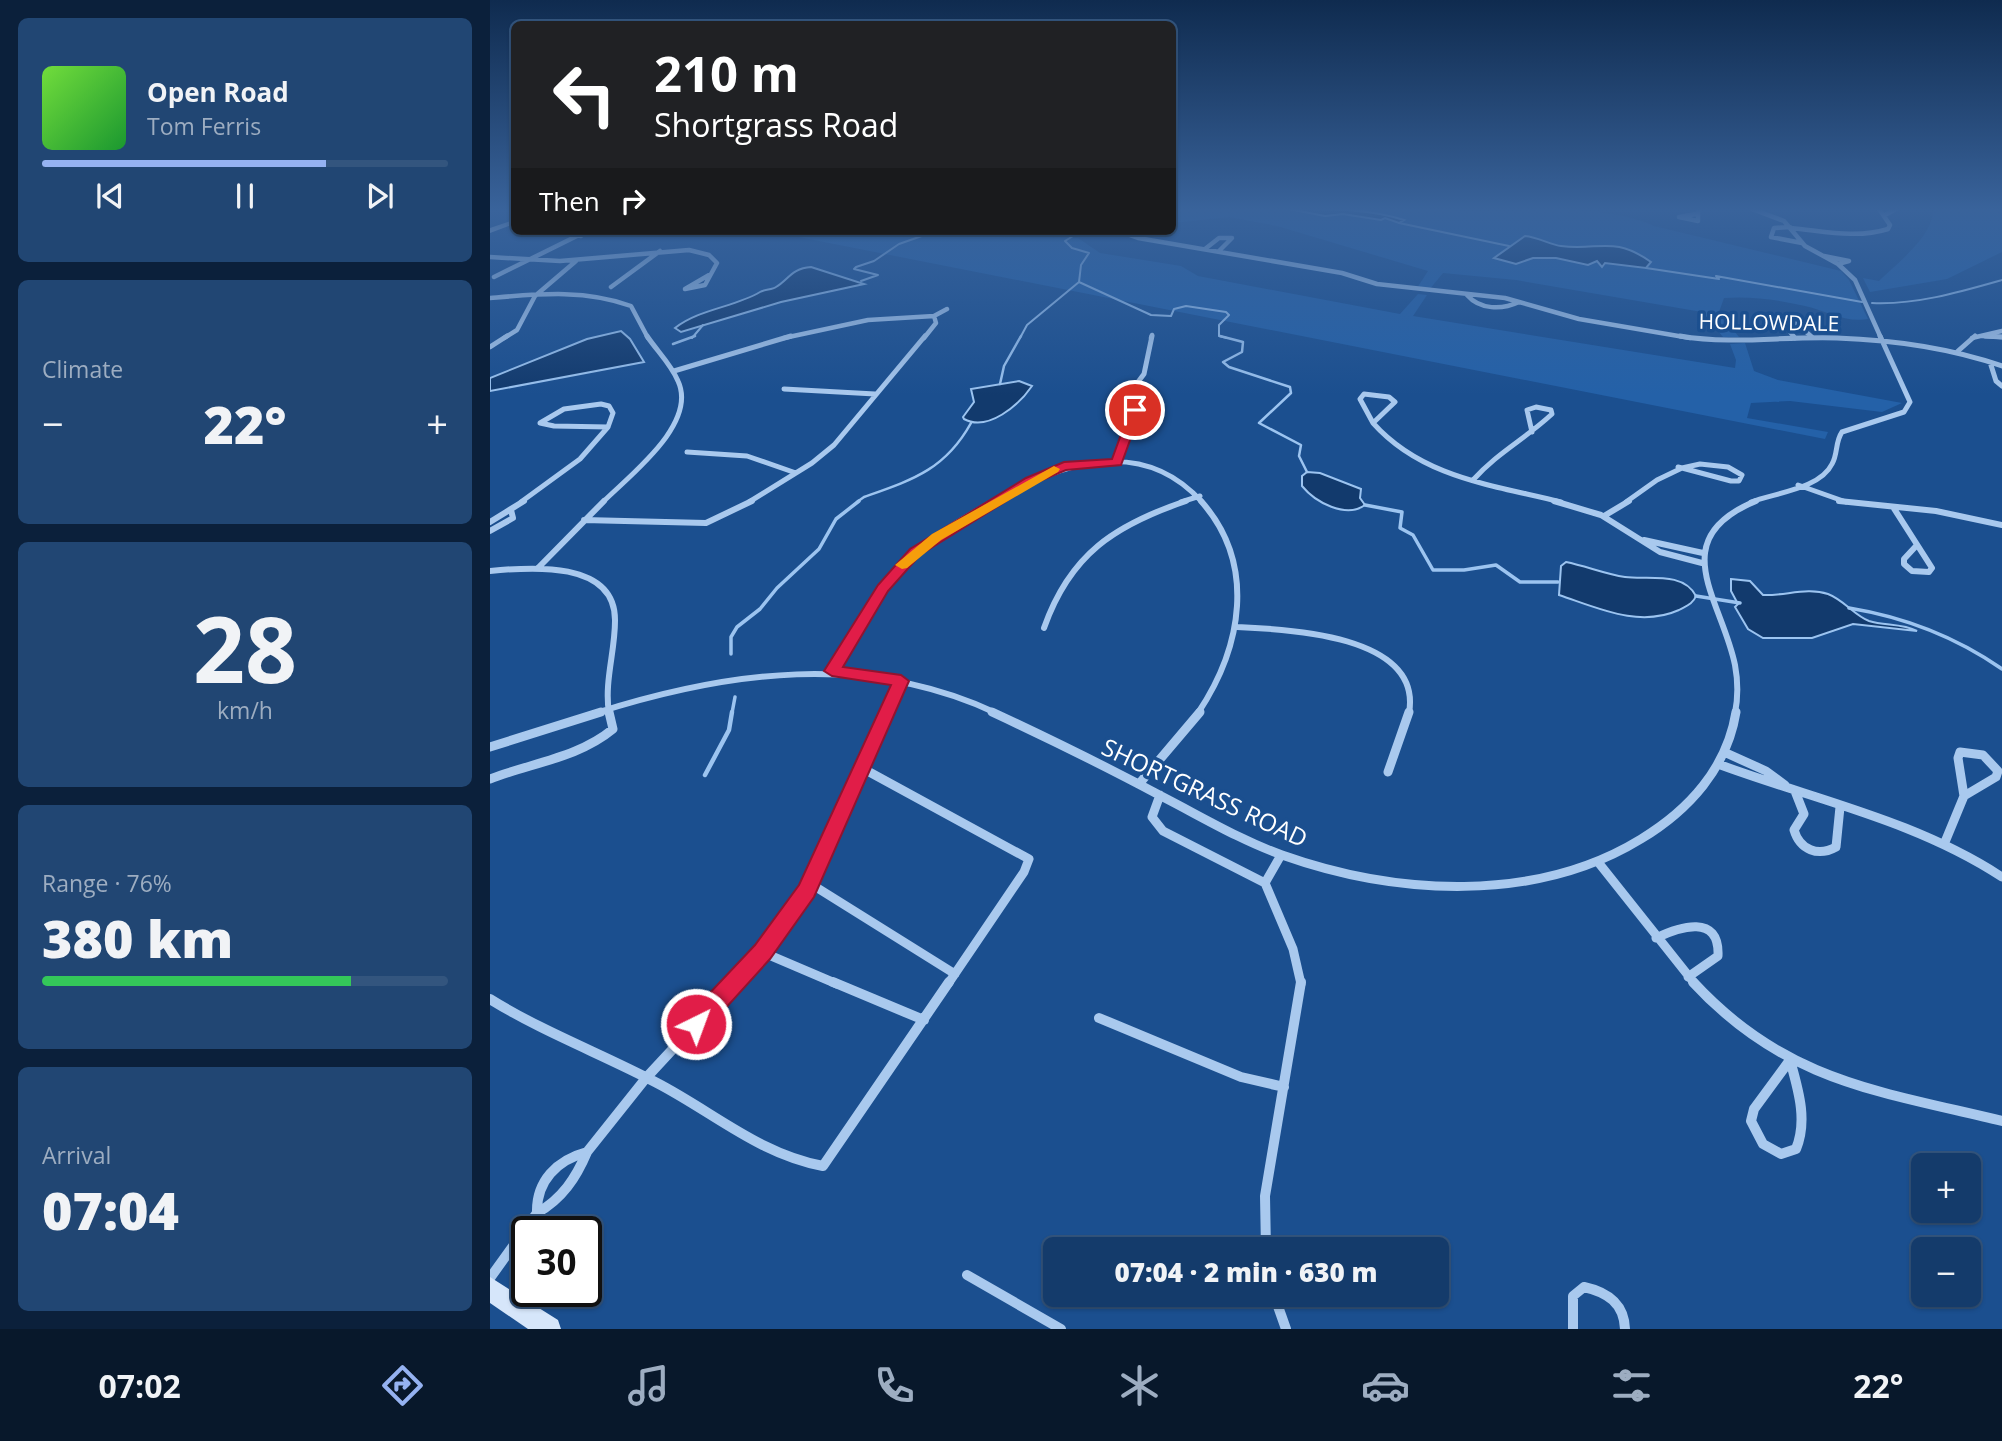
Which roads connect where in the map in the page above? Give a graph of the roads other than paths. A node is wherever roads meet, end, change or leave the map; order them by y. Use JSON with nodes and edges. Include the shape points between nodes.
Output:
{"nodes":[{"id":1,"x":504,"y":271,"type":"edge"},
{"id":2,"x":564,"y":271,"type":"edge"},
{"id":3,"x":631,"y":271,"type":"edge"},
{"id":4,"x":712,"y":271,"type":"edge"},
{"id":5,"x":1331,"y":271,"type":"edge"},
{"id":6,"x":1845,"y":271,"type":"edge"},
{"id":7,"x":709,"y":275,"type":"junction"},
{"id":8,"x":494,"y":277,"type":"dead end"},
{"id":9,"x":611,"y":286,"type":"dead end"},
{"id":10,"x":1467,"y":295,"type":"junction"},
{"id":11,"x":535,"y":296,"type":"junction"},
{"id":12,"x":490,"y":298,"type":"edge"},
{"id":13,"x":1520,"y":302,"type":"junction"},
{"id":14,"x":947,"y":309,"type":"dead end"},
{"id":15,"x":933,"y":316,"type":"junction"},
{"id":16,"x":2002,"y":331,"type":"edge"},
{"id":17,"x":1153,"y":334,"type":"dead end"},
{"id":18,"x":1981,"y":336,"type":"junction"},
{"id":19,"x":1812,"y":337,"type":"junction"},
{"id":20,"x":2002,"y":337,"type":"edge"},
{"id":21,"x":1795,"y":338,"type":"junction"},
{"id":22,"x":1885,"y":343,"type":"junction"},
{"id":23,"x":490,"y":347,"type":"edge"},
{"id":24,"x":1958,"y":351,"type":"junction"},
{"id":25,"x":1990,"y":362,"type":"junction"},
{"id":26,"x":2002,"y":366,"type":"edge"},
{"id":27,"x":674,"y":371,"type":"junction"},
{"id":28,"x":2002,"y":386,"type":"edge"},
{"id":29,"x":784,"y":389,"type":"dead end"},
{"id":30,"x":875,"y":394,"type":"junction"},
{"id":31,"x":1373,"y":423,"type":"junction"},
{"id":32,"x":608,"y":427,"type":"junction"},
{"id":33,"x":1532,"y":432,"type":"junction"},
{"id":34,"x":687,"y":452,"type":"dead end"},
{"id":35,"x":1116,"y":462,"type":"junction"},
{"id":36,"x":1678,"y":467,"type":"junction"},
{"id":37,"x":796,"y":473,"type":"junction"},
{"id":38,"x":1473,"y":480,"type":"junction"},
{"id":39,"x":1798,"y":485,"type":"junction"},
{"id":40,"x":1200,"y":496,"type":"junction"},
{"id":41,"x":1893,"y":507,"type":"junction"},
{"id":42,"x":511,"y":510,"type":"junction"},
{"id":43,"x":1604,"y":516,"type":"junction"},
{"id":44,"x":584,"y":520,"type":"junction"},
{"id":45,"x":490,"y":522,"type":"edge"},
{"id":46,"x":2002,"y":525,"type":"edge"},
{"id":47,"x":490,"y":531,"type":"edge"},
{"id":48,"x":1637,"y":538,"type":"junction"},
{"id":49,"x":1917,"y":545,"type":"junction"},
{"id":50,"x":1703,"y":554,"type":"junction"},
{"id":51,"x":1702,"y":564,"type":"junction"},
{"id":52,"x":538,"y":568,"type":"junction"},
{"id":53,"x":490,"y":571,"type":"edge"},
{"id":54,"x":1237,"y":627,"type":"junction"},
{"id":55,"x":1044,"y":628,"type":"dead end"},
{"id":56,"x":832,"y":671,"type":"junction"},
{"id":57,"x":901,"y":681,"type":"junction"},
{"id":58,"x":606,"y":708,"type":"junction"},
{"id":59,"x":490,"y":747,"type":"edge"},
{"id":60,"x":1724,"y":752,"type":"junction"},
{"id":61,"x":1717,"y":764,"type":"junction"},
{"id":62,"x":862,"y":768,"type":"junction"},
{"id":63,"x":1388,"y":772,"type":"dead end"},
{"id":64,"x":490,"y":779,"type":"edge"},
{"id":65,"x":1139,"y":784,"type":"junction"},
{"id":66,"x":1792,"y":790,"type":"junction"},
{"id":67,"x":1160,"y":795,"type":"junction"},
{"id":68,"x":1964,"y":796,"type":"junction"},
{"id":69,"x":1840,"y":807,"type":"junction"},
{"id":70,"x":1945,"y":842,"type":"junction"},
{"id":71,"x":1281,"y":855,"type":"junction"},
{"id":72,"x":1598,"y":862,"type":"junction"},
{"id":73,"x":2002,"y":877,"type":"edge"},
{"id":74,"x":1265,"y":883,"type":"junction"},
{"id":75,"x":811,"y":884,"type":"junction"},
{"id":76,"x":1656,"y":938,"type":"junction"},
{"id":77,"x":762,"y":952,"type":"junction"},
{"id":78,"x":955,"y":974,"type":"junction"},
{"id":79,"x":1688,"y":978,"type":"junction"},
{"id":80,"x":490,"y":999,"type":"edge"},
{"id":81,"x":1098,"y":1018,"type":"dead end"},
{"id":82,"x":924,"y":1020,"type":"junction"},
{"id":83,"x":1790,"y":1060,"type":"junction"},
{"id":84,"x":646,"y":1078,"type":"junction"},
{"id":85,"x":1284,"y":1087,"type":"junction"},
{"id":86,"x":2002,"y":1121,"type":"edge"},
{"id":87,"x":587,"y":1152,"type":"junction"},
{"id":88,"x":537,"y":1213,"type":"junction"},
{"id":89,"x":1266,"y":1237,"type":"edge"},
{"id":90,"x":967,"y":1275,"type":"dead end"},
{"id":91,"x":490,"y":1278,"type":"edge"},
{"id":92,"x":490,"y":1289,"type":"edge"},
{"id":93,"x":1278,"y":1307,"type":"edge"},
{"id":94,"x":549,"y":1329,"type":"edge"},
{"id":95,"x":1061,"y":1329,"type":"edge"},
{"id":96,"x":1286,"y":1329,"type":"edge"},
{"id":97,"x":1573,"y":1329,"type":"edge"},
{"id":98,"x":1625,"y":1329,"type":"edge"}],
"edges":[{"from":1,"to":8,"type":"street"},
{"from":2,"to":11,"type":"street"},
{"from":3,"to":9,"type":"street"},
{"from":4,"to":7,"type":"street"},
{"from":5,"to":10,"type":"street","name":"HOLLOWDALE","via":[[1377,284]]},
{"from":6,"to":22,"type":"street","name":"SHORTGRASS ROAD","via":[[1859,286]]},
{"from":7,"to":7,"type":"street","via":[[688,285],[685,289],[702,288]]},
{"from":10,"to":13,"type":"street","name":"HOLLOWDALE"},
{"from":10,"to":13,"type":"street","via":[[1480,305],[1511,307]]},
{"from":11,"to":12,"type":"street"},
{"from":11,"to":23,"type":"street","via":[[517,330]]},
{"from":11,"to":27,"type":"street","via":[[598,295],[631,306],[645,334]]},
{"from":13,"to":21,"type":"street","name":"HOLLOWDALE","via":[[1578,319],[1691,338]]},
{"from":14,"to":15,"type":"street"},
{"from":15,"to":27,"type":"street","via":[[898,315],[822,329]]},
{"from":15,"to":30,"type":"street","via":[[936,323]]},
{"from":16,"to":18,"type":"street"},
{"from":17,"to":35,"type":"street","via":[[1144,374],[1129,394],[1135,410]]},
{"from":18,"to":20,"type":"street"},
{"from":18,"to":24,"type":"street","via":[[1964,342]]},
{"from":19,"to":21,"type":"street","name":"HOLLOWDALE"},
{"from":19,"to":21,"type":"street","via":[[1797,324],[1782,322]]},
{"from":19,"to":22,"type":"street","name":"HOLLOWDALE"},
{"from":22,"to":24,"type":"street","name":"HOLLOWDALE"},
{"from":22,"to":39,"type":"street","name":"SHORTGRASS ROAD","via":[[1909,394],[1908,407],[1897,416],[1842,432],[1835,443],[1832,466]]},
{"from":24,"to":25,"type":"street","name":"HOLLOWDALE"},
{"from":25,"to":26,"type":"street","name":"HOLLOWDALE"},
{"from":25,"to":28,"type":"street","via":[[1996,382]]},
{"from":27,"to":44,"type":"street","via":[[684,395],[670,435]]},
{"from":29,"to":30,"type":"street"},
{"from":30,"to":37,"type":"street","via":[[834,445]]},
{"from":31,"to":31,"type":"street","via":[[1360,396],[1393,400],[1393,405]]},
{"from":31,"to":38,"type":"street","via":[[1407,457]]},
{"from":32,"to":32,"type":"street","via":[[582,423],[540,424],[548,415],[566,409],[603,404],[613,413]]},
{"from":32,"to":42,"type":"street","via":[[585,454]]},
{"from":33,"to":33,"type":"street","via":[[1527,410],[1551,410],[1552,414]]},
{"from":33,"to":38,"type":"street","via":[[1494,457]]},
{"from":34,"to":37,"type":"street","via":[[747,456]]},
{"from":35,"to":40,"type":"street","via":[[1172,475]]},
{"from":35,"to":56,"type":"street","via":[[1082,462],[1047,472],[915,552],[883,588]]},
{"from":36,"to":36,"type":"street","via":[[1731,481],[1739,481],[1742,475],[1711,464]]},
{"from":36,"to":43,"type":"street"},
{"from":37,"to":44,"type":"street","via":[[735,512],[706,523]]},
{"from":38,"to":43,"type":"street"},
{"from":39,"to":41,"type":"street","via":[[1836,502]]},
{"from":39,"to":50,"type":"street","name":"SHORTGRASS ROAD","via":[[1735,511],[1714,529]]},
{"from":40,"to":54,"type":"street","via":[[1224,530],[1233,558],[1238,577]]},
{"from":40,"to":55,"type":"street","via":[[1139,518],[1099,542],[1062,583]]},
{"from":41,"to":46,"type":"street"},
{"from":41,"to":49,"type":"street"},
{"from":42,"to":45,"type":"street"},
{"from":42,"to":47,"type":"street","via":[[513,517]]},
{"from":43,"to":48,"type":"street"},
{"from":44,"to":52,"type":"street"},
{"from":48,"to":50,"type":"street"},
{"from":48,"to":51,"type":"street","via":[[1654,550]]},
{"from":49,"to":49,"type":"street","via":[[1903,562],[1912,571],[1930,572],[1932,568]]},
{"from":50,"to":51,"type":"street","name":"SHORTGRASS ROAD"},
{"from":51,"to":60,"type":"street","name":"SHORTGRASS ROAD","via":[[1735,665],[1736,710]]},
{"from":52,"to":53,"type":"street"},
{"from":52,"to":58,"type":"street","via":[[578,574],[607,595],[615,616]]},
{"from":54,"to":63,"type":"street","via":[[1322,635],[1387,660],[1408,678],[1409,711]]},
{"from":54,"to":65,"type":"street","via":[[1226,663],[1193,723]]},
{"from":56,"to":57,"type":"street","name":"SHORTGRASS ROAD"},
{"from":56,"to":58,"type":"street","name":"SHORTGRASS ROAD","via":[[716,680]]},
{"from":57,"to":62,"type":"street"},
{"from":57,"to":65,"type":"street","name":"SHORTGRASS ROAD","via":[[959,696]]},
{"from":58,"to":59,"type":"street","name":"SHORTGRASS ROAD"},
{"from":58,"to":64,"type":"street","via":[[613,729],[604,739]]},
{"from":60,"to":61,"type":"street","name":"SHORTGRASS ROAD"},
{"from":60,"to":66,"type":"street","via":[[1766,771]]},
{"from":61,"to":66,"type":"street"},
{"from":61,"to":72,"type":"street","name":"SHORTGRASS ROAD","via":[[1689,801],[1639,842]]},
{"from":62,"to":75,"type":"street"},
{"from":62,"to":78,"type":"street","via":[[1029,859]]},
{"from":65,"to":67,"type":"street","name":"SHORTGRASS ROAD"},
{"from":66,"to":69,"type":"street"},
{"from":66,"to":69,"type":"street","via":[[1804,814],[1795,836],[1810,850],[1825,853],[1836,847]]},
{"from":67,"to":71,"type":"street","name":"SHORTGRASS ROAD"},
{"from":67,"to":74,"type":"street","via":[[1152,817],[1163,831]]},
{"from":68,"to":68,"type":"street","via":[[1996,777],[1998,771],[1990,760],[1973,752],[1961,752],[1958,758]]},
{"from":68,"to":70,"type":"street"},
{"from":69,"to":70,"type":"street"},
{"from":70,"to":73,"type":"street"},
{"from":71,"to":72,"type":"street","name":"SHORTGRASS ROAD","via":[[1396,883],[1449,887],[1568,874]]},
{"from":71,"to":74,"type":"street"},
{"from":72,"to":76,"type":"street"},
{"from":74,"to":85,"type":"street","via":[[1301,972]]},
{"from":75,"to":77,"type":"street"},
{"from":75,"to":78,"type":"street"},
{"from":76,"to":79,"type":"street"},
{"from":76,"to":79,"type":"street","via":[[1687,925],[1713,936],[1718,956]]},
{"from":77,"to":82,"type":"street"},
{"from":77,"to":84,"type":"street"},
{"from":78,"to":82,"type":"street"},
{"from":79,"to":83,"type":"street","via":[[1732,1021]]},
{"from":80,"to":84,"type":"street","via":[[528,1024]]},
{"from":81,"to":85,"type":"street","via":[[1230,1073]]},
{"from":82,"to":84,"type":"street","via":[[823,1166],[782,1156]]},
{"from":83,"to":83,"type":"street","via":[[1754,1109],[1751,1121],[1763,1144],[1781,1154],[1796,1149],[1802,1139]]},
{"from":83,"to":86,"type":"street","via":[[1825,1075]]},
{"from":84,"to":87,"type":"street"},
{"from":85,"to":89,"type":"street","via":[[1265,1196]]},
{"from":87,"to":88,"type":"street","via":[[576,1178]]},
{"from":87,"to":88,"type":"street","via":[[564,1158],[553,1169],[535,1201]]},
{"from":88,"to":91,"type":"street"},
{"from":90,"to":95,"type":"street"},
{"from":92,"to":94,"type":"street"},
{"from":93,"to":96,"type":"street"},
{"from":97,"to":98,"type":"street","via":[[1573,1296],[1584,1287],[1614,1298],[1626,1319]]}]}
